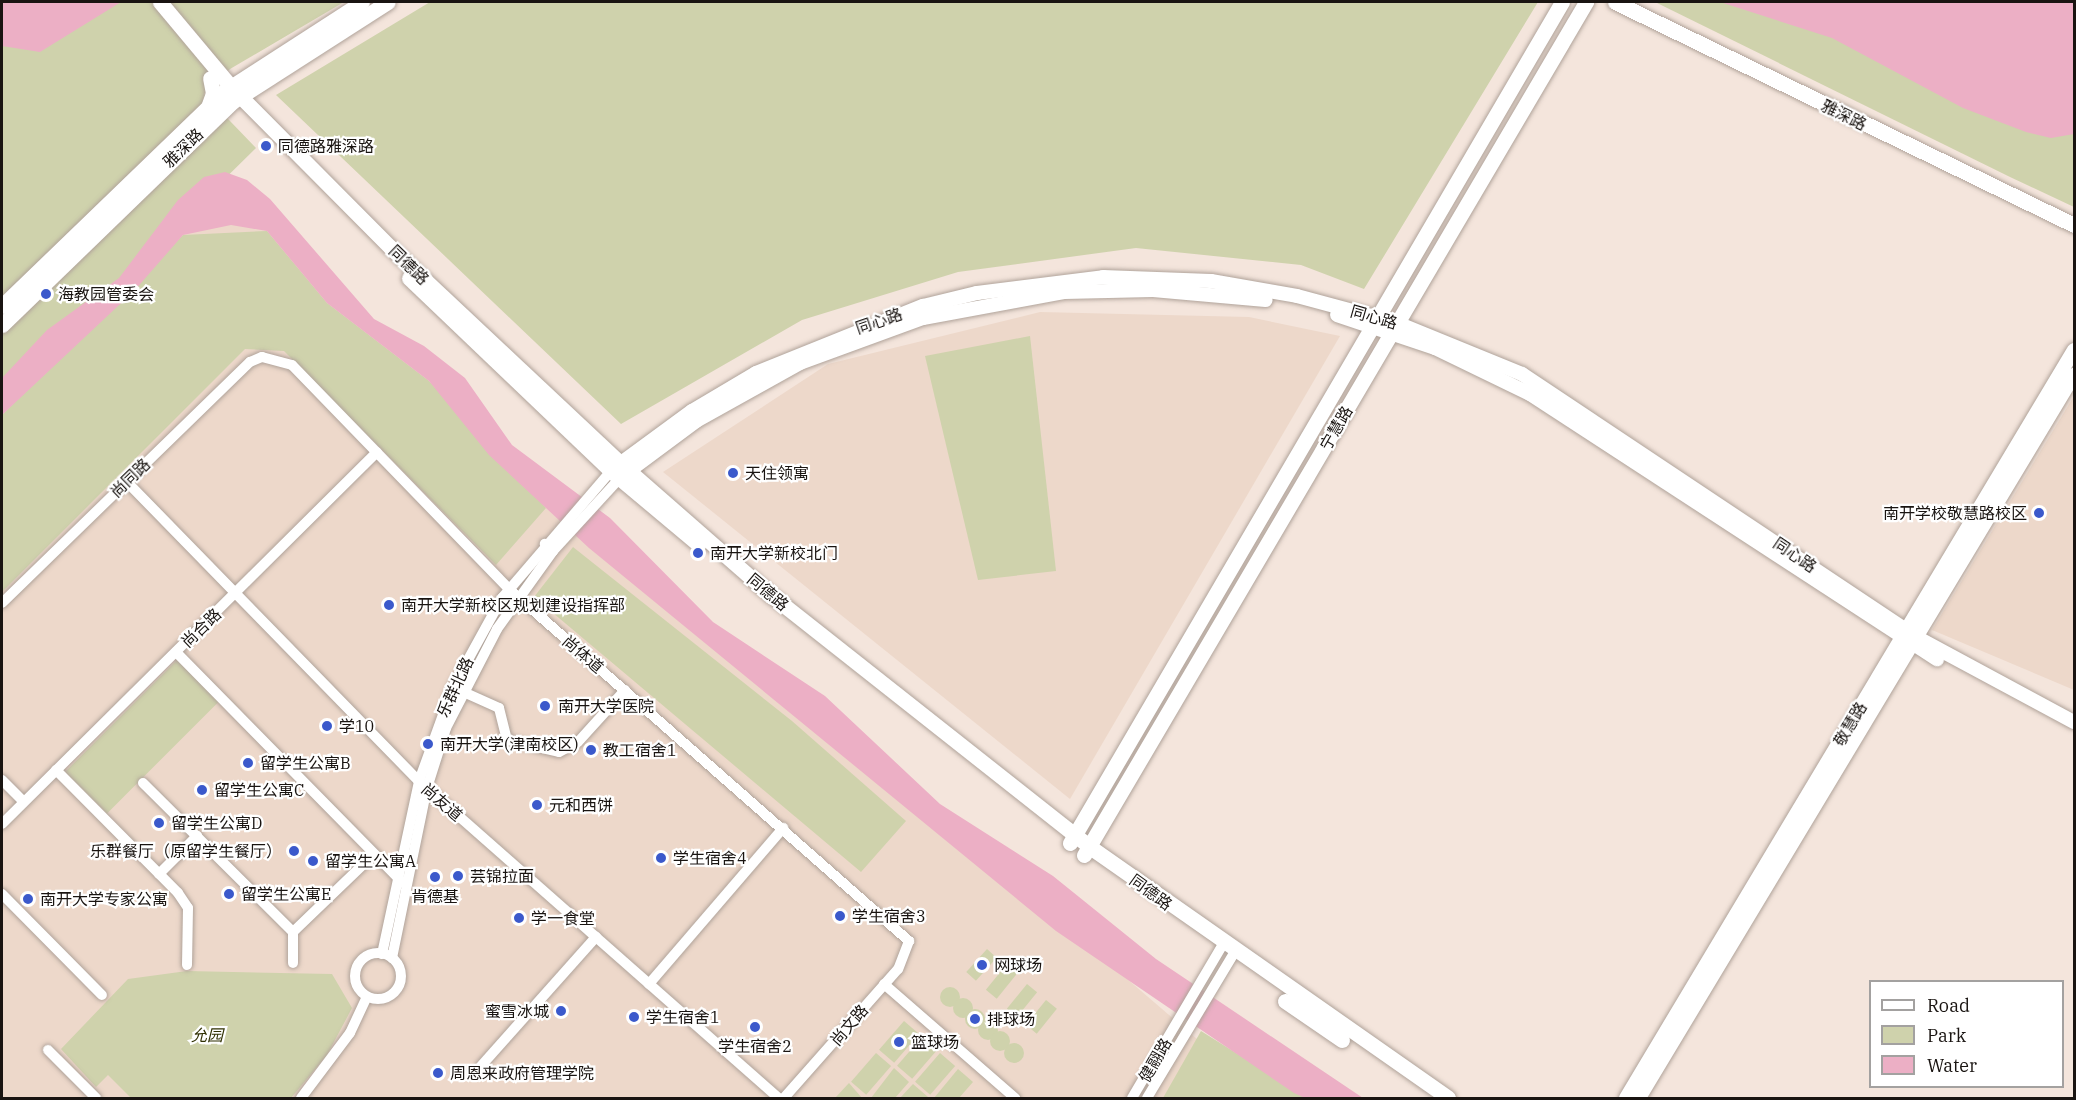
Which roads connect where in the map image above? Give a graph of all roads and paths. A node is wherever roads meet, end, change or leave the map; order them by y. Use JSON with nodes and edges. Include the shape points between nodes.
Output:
{"nodes":[{"id":1,"x":152,"y":2,"type":"edge"},
{"id":2,"x":362,"y":2,"type":"edge"},
{"id":3,"x":388,"y":2,"type":"edge"},
{"id":4,"x":1562,"y":2,"type":"edge"},
{"id":5,"x":1586,"y":2,"type":"edge"},
{"id":6,"x":1616,"y":2,"type":"edge"},
{"id":7,"x":1635,"y":2,"type":"edge"},
{"id":8,"x":213,"y":73,"type":"junction"},
{"id":9,"x":230,"y":94,"type":"junction"},
{"id":10,"x":210,"y":114,"type":"junction"},
{"id":11,"x":2074,"y":218,"type":"edge"},
{"id":12,"x":2074,"y":225,"type":"edge"},
{"id":13,"x":2,"y":306,"type":"edge"},
{"id":14,"x":1377,"y":322,"type":"junction"},
{"id":15,"x":2,"y":325,"type":"edge"},
{"id":16,"x":1395,"y":327,"type":"junction"},
{"id":17,"x":2074,"y":350,"type":"edge"},
{"id":18,"x":262,"y":357,"type":"joint"},
{"id":19,"x":2074,"y":375,"type":"edge"},
{"id":20,"x":377,"y":452,"type":"junction"},
{"id":21,"x":620,"y":471,"type":"junction"},
{"id":22,"x":127,"y":482,"type":"junction"},
{"id":23,"x":514,"y":593,"type":"junction"},
{"id":24,"x":235,"y":594,"type":"junction"},
{"id":25,"x":2,"y":603,"type":"edge"},
{"id":26,"x":1908,"y":638,"type":"junction"},
{"id":27,"x":176,"y":652,"type":"junction"},
{"id":28,"x":458,"y":690,"type":"junction"},
{"id":29,"x":625,"y":690,"type":"junction"},
{"id":30,"x":2074,"y":722,"type":"edge"},
{"id":31,"x":2074,"y":729,"type":"edge"},
{"id":32,"x":56,"y":770,"type":"junction"},
{"id":33,"x":2,"y":780,"type":"edge"},
{"id":34,"x":143,"y":783,"type":"dead end"},
{"id":35,"x":423,"y":785,"type":"junction"},
{"id":36,"x":23,"y":801,"type":"junction"},
{"id":37,"x":2,"y":824,"type":"edge"},
{"id":38,"x":783,"y":828,"type":"junction"},
{"id":39,"x":196,"y":837,"type":"junction"},
{"id":40,"x":1072,"y":840,"type":"junction"},
{"id":41,"x":1087,"y":851,"type":"junction"},
{"id":42,"x":374,"y":854,"type":"junction"},
{"id":43,"x":159,"y":874,"type":"junction"},
{"id":44,"x":399,"y":880,"type":"junction"},
{"id":45,"x":408,"y":889,"type":"junction"},
{"id":46,"x":2,"y":894,"type":"edge"},
{"id":47,"x":293,"y":932,"type":"junction"},
{"id":48,"x":596,"y":937,"type":"junction"},
{"id":49,"x":909,"y":948,"type":"joint"},
{"id":50,"x":1226,"y":953,"type":"junction"},
{"id":51,"x":387,"y":956,"type":"junction"},
{"id":52,"x":293,"y":963,"type":"dead end"},
{"id":53,"x":187,"y":966,"type":"dead end"},
{"id":54,"x":649,"y":984,"type":"junction"},
{"id":55,"x":884,"y":984,"type":"junction"},
{"id":56,"x":102,"y":995,"type":"dead end"},
{"id":57,"x":367,"y":997,"type":"junction"},
{"id":58,"x":48,"y":1050,"type":"dead end"},
{"id":59,"x":481,"y":1066,"type":"dead end"},
{"id":60,"x":96,"y":1098,"type":"edge"},
{"id":61,"x":301,"y":1098,"type":"edge"},
{"id":62,"x":779,"y":1098,"type":"edge"},
{"id":63,"x":784,"y":1098,"type":"edge"},
{"id":64,"x":1015,"y":1098,"type":"edge"},
{"id":65,"x":1132,"y":1098,"type":"edge"},
{"id":66,"x":1147,"y":1098,"type":"edge"},
{"id":67,"x":1431,"y":1098,"type":"edge"},
{"id":68,"x":1448,"y":1098,"type":"edge"},
{"id":69,"x":1626,"y":1098,"type":"edge"},
{"id":70,"x":1639,"y":1098,"type":"edge"}],
"edges":[{"from":1,"to":8,"type":"main road","name":"同德路"},
{"from":2,"to":9,"type":"main road"},
{"from":3,"to":9,"type":"main road"},
{"from":4,"to":14,"type":"main road","name":"宁慧路"},
{"from":5,"to":16,"type":"main road","name":"宁慧路"},
{"from":6,"to":12,"type":"main road","name":"雅深路"},
{"from":7,"to":11,"type":"main road","name":"雅深路"},
{"from":8,"to":9,"type":"main road","name":"同德路"},
{"from":8,"to":10,"type":"main road"},
{"from":9,"to":10,"type":"main road"},
{"from":9,"to":21,"type":"main road","name":"同德路"},
{"from":10,"to":13,"type":"main road","name":"雅深路"},
{"from":10,"to":15,"type":"main road","name":"雅深路"},
{"from":14,"to":16,"type":"street","name":"同心路"},
{"from":14,"to":21,"type":"street","name":"同心路","via":[[1211,281],[1103,277],[977,293],[857,328],[756,373]]},
{"from":14,"to":40,"type":"main road","name":"宁慧路"},
{"from":16,"to":26,"type":"street","name":"同心路","via":[[1482,369],[1574,421]]},
{"from":16,"to":41,"type":"main road","name":"宁慧路"},
{"from":17,"to":26,"type":"street","name":"敬慧路"},
{"from":18,"to":20,"type":"street","name":"尚体道","via":[[292,365]]},
{"from":18,"to":22,"type":"street","name":"尚同路"},
{"from":19,"to":26,"type":"street","name":"敬慧路"},
{"from":20,"to":23,"type":"street","name":"尚体道"},
{"from":20,"to":24,"type":"street","name":"尚合路"},
{"from":21,"to":23,"type":"street","name":"乐群北路","via":[[549,548]]},
{"from":21,"to":40,"type":"main road","name":"同德路"},
{"from":22,"to":24,"type":"street","name":"尚友道"},
{"from":22,"to":25,"type":"street","name":"尚同路"},
{"from":23,"to":28,"type":"street","name":"乐群北路"},
{"from":23,"to":29,"type":"street","name":"尚体道"},
{"from":24,"to":27,"type":"street","name":"尚合路"},
{"from":24,"to":35,"type":"street","name":"尚友道"},
{"from":26,"to":30,"type":"street","name":"同心路"},
{"from":26,"to":31,"type":"street","name":"同心路"},
{"from":26,"to":69,"type":"street","name":"敬慧路"},
{"from":26,"to":70,"type":"street","name":"敬慧路"},
{"from":27,"to":32,"type":"street","name":"尚合路"},
{"from":27,"to":42,"type":"street"},
{"from":28,"to":29,"type":"street","via":[[500,708],[507,740],[559,752],[578,742]]},
{"from":28,"to":35,"type":"street","name":"乐群北路"},
{"from":29,"to":38,"type":"street","name":"尚体道"},
{"from":32,"to":36,"type":"street","name":"尚合路"},
{"from":32,"to":43,"type":"street"},
{"from":33,"to":36,"type":"street"},
{"from":34,"to":39,"type":"street"},
{"from":35,"to":44,"type":"street","name":"乐群北路"},
{"from":35,"to":45,"type":"street","name":"乐群北路"},
{"from":35,"to":48,"type":"street","name":"尚友道"},
{"from":36,"to":37,"type":"street","name":"尚合路"},
{"from":38,"to":49,"type":"street","name":"尚体道","via":[[904,933]]},
{"from":38,"to":54,"type":"street"},
{"from":39,"to":43,"type":"street"},
{"from":39,"to":47,"type":"street"},
{"from":40,"to":41,"type":"main road","name":"同德路"},
{"from":41,"to":50,"type":"main road","name":"同德路"},
{"from":42,"to":44,"type":"street"},
{"from":42,"to":47,"type":"street"},
{"from":43,"to":53,"type":"street","via":[[188,908]]},
{"from":44,"to":45,"type":"street"},
{"from":44,"to":51,"type":"street","name":"乐群北路"},
{"from":45,"to":51,"type":"street","name":"乐群北路"},
{"from":46,"to":56,"type":"street"},
{"from":47,"to":52,"type":"street"},
{"from":48,"to":54,"type":"street","name":"尚友道"},
{"from":48,"to":59,"type":"street"},
{"from":49,"to":55,"type":"street","name":"尚文路"},
{"from":50,"to":65,"type":"street","name":"健翮路","via":[[1202,982]]},
{"from":50,"to":66,"type":"street","name":"健翮路","via":[[1212,989]]},
{"from":50,"to":67,"type":"main road","name":"同德路"},
{"from":50,"to":68,"type":"main road","name":"同德路"},
{"from":51,"to":57,"type":"street","via":[[369,955],[356,969],[356,982]]},
{"from":51,"to":57,"type":"street","via":[[401,977],[396,990],[380,999]]},
{"from":54,"to":62,"type":"street","name":"尚友道"},
{"from":55,"to":63,"type":"street","name":"尚文路"},
{"from":55,"to":64,"type":"street"},
{"from":57,"to":61,"type":"street","via":[[350,1033]]},
{"from":58,"to":60,"type":"street"}]}
